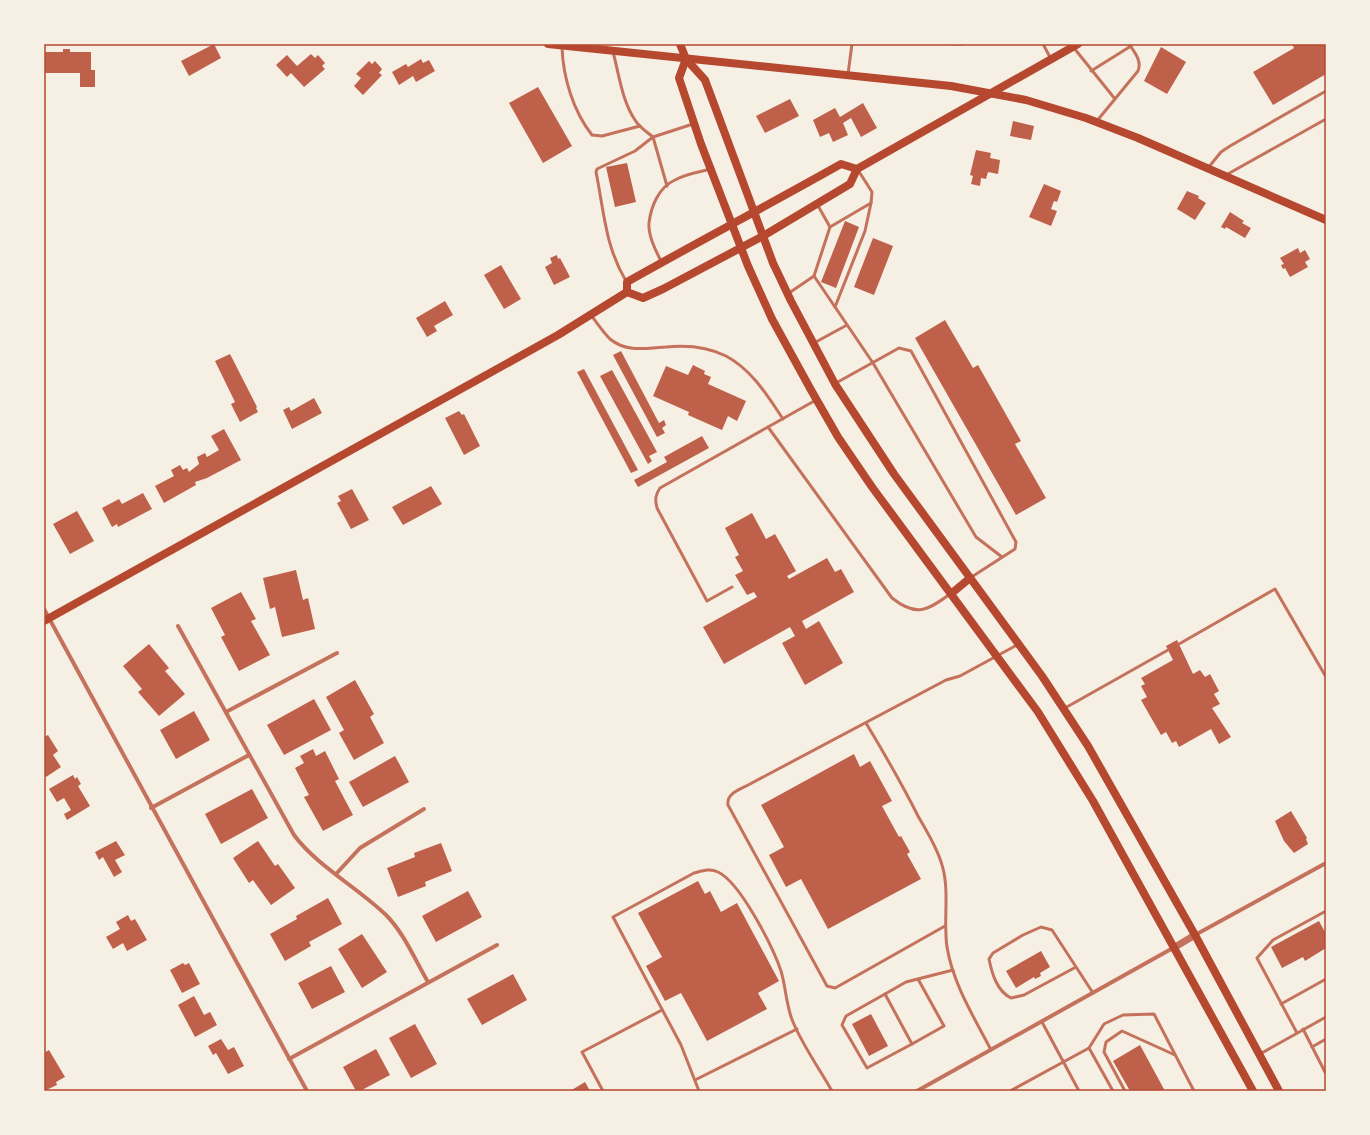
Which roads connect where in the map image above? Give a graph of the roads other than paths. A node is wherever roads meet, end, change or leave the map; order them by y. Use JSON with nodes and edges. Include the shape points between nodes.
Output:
{"nodes":[{"id":1,"x":548,"y":44,"type":"edge"},
{"id":2,"x":680,"y":44,"type":"edge"},
{"id":3,"x":852,"y":44,"type":"edge"},
{"id":4,"x":952,"y":44,"type":"edge"},
{"id":5,"x":962,"y":44,"type":"edge"},
{"id":6,"x":1043,"y":44,"type":"edge"},
{"id":7,"x":562,"y":45,"type":"junction"},
{"id":8,"x":1075,"y":45,"type":"edge"},
{"id":9,"x":1130,"y":45,"type":"edge"},
{"id":10,"x":613,"y":51,"type":"junction"},
{"id":11,"x":686,"y":59,"type":"junction"},
{"id":12,"x":1051,"y":59,"type":"junction"},
{"id":13,"x":1091,"y":71,"type":"junction"},
{"id":14,"x":848,"y":76,"type":"junction"},
{"id":15,"x":1326,"y":91,"type":"edge"},
{"id":16,"x":991,"y":93,"type":"junction"},
{"id":17,"x":1115,"y":99,"type":"junction"},
{"id":18,"x":1326,"y":118,"type":"edge"},
{"id":19,"x":1096,"y":122,"type":"junction"},
{"id":20,"x":694,"y":123,"type":"junction"},
{"id":21,"x":640,"y":126,"type":"junction"},
{"id":22,"x":653,"y":137,"type":"junction"},
{"id":23,"x":711,"y":169,"type":"junction"},
{"id":24,"x":857,"y":169,"type":"junction"},
{"id":25,"x":1208,"y":169,"type":"junction"},
{"id":26,"x":1225,"y":176,"type":"junction"},
{"id":27,"x":667,"y":186,"type":"junction"},
{"id":28,"x":871,"y":203,"type":"junction"},
{"id":29,"x":817,"y":204,"type":"junction"},
{"id":30,"x":755,"y":212,"type":"junction"},
{"id":31,"x":1326,"y":220,"type":"edge"},
{"id":32,"x":731,"y":224,"type":"junction"},
{"id":33,"x":830,"y":227,"type":"junction"},
{"id":34,"x":763,"y":236,"type":"junction"},
{"id":35,"x":740,"y":247,"type":"junction"},
{"id":36,"x":662,"y":262,"type":"junction"},
{"id":37,"x":814,"y":276,"type":"junction"},
{"id":38,"x":627,"y":282,"type":"junction"},
{"id":39,"x":627,"y":292,"type":"junction"},
{"id":40,"x":787,"y":294,"type":"junction"},
{"id":41,"x":835,"y":307,"type":"junction"},
{"id":42,"x":591,"y":315,"type":"junction"},
{"id":43,"x":848,"y":325,"type":"junction"},
{"id":44,"x":813,"y":344,"type":"junction"},
{"id":45,"x":873,"y":363,"type":"junction"},
{"id":46,"x":835,"y":384,"type":"junction"},
{"id":47,"x":816,"y":400,"type":"junction"},
{"id":48,"x":783,"y":419,"type":"junction"},
{"id":49,"x":768,"y":427,"type":"junction"},
{"id":50,"x":1002,"y":557,"type":"junction"},
{"id":51,"x":970,"y":578,"type":"junction"},
{"id":52,"x":732,"y":588,"type":"dead end"},
{"id":53,"x":952,"y":593,"type":"junction"},
{"id":54,"x":44,"y":609,"type":"edge"},
{"id":55,"x":46,"y":619,"type":"edge"},
{"id":56,"x":178,"y":626,"type":"dead end"},
{"id":57,"x":1019,"y":644,"type":"junction"},
{"id":58,"x":1179,"y":644,"type":"dead end"},
{"id":59,"x":1168,"y":650,"type":"dead end"},
{"id":60,"x":337,"y":653,"type":"dead end"},
{"id":61,"x":997,"y":656,"type":"junction"},
{"id":62,"x":1326,"y":677,"type":"edge"},
{"id":63,"x":1065,"y":709,"type":"junction"},
{"id":64,"x":226,"y":712,"type":"junction"},
{"id":65,"x":866,"y":723,"type":"junction"},
{"id":66,"x":249,"y":755,"type":"junction"},
{"id":67,"x":151,"y":808,"type":"junction"},
{"id":68,"x":424,"y":809,"type":"dead end"},
{"id":69,"x":1326,"y":863,"type":"edge"},
{"id":70,"x":336,"y":874,"type":"junction"},
{"id":71,"x":1326,"y":911,"type":"edge"},
{"id":72,"x":945,"y":926,"type":"junction"},
{"id":73,"x":1195,"y":935,"type":"junction"},
{"id":74,"x":497,"y":945,"type":"dead end"},
{"id":75,"x":1175,"y":947,"type":"junction"},
{"id":76,"x":1076,"y":967,"type":"junction"},
{"id":77,"x":953,"y":970,"type":"junction"},
{"id":78,"x":918,"y":979,"type":"junction"},
{"id":79,"x":1326,"y":979,"type":"edge"},
{"id":80,"x":428,"y":982,"type":"junction"},
{"id":81,"x":1093,"y":993,"type":"junction"},
{"id":82,"x":885,"y":994,"type":"junction"},
{"id":83,"x":1281,"y":1004,"type":"junction"},
{"id":84,"x":662,"y":1010,"type":"junction"},
{"id":85,"x":1326,"y":1017,"type":"edge"},
{"id":86,"x":1042,"y":1022,"type":"junction"},
{"id":87,"x":796,"y":1029,"type":"junction"},
{"id":88,"x":1303,"y":1029,"type":"junction"},
{"id":89,"x":1296,"y":1033,"type":"junction"},
{"id":90,"x":1326,"y":1039,"type":"edge"},
{"id":91,"x":912,"y":1044,"type":"junction"},
{"id":92,"x":1312,"y":1046,"type":"junction"},
{"id":93,"x":1089,"y":1048,"type":"junction"},
{"id":94,"x":991,"y":1050,"type":"junction"},
{"id":95,"x":1260,"y":1054,"type":"junction"},
{"id":96,"x":1175,"y":1055,"type":"junction"},
{"id":97,"x":289,"y":1059,"type":"junction"},
{"id":98,"x":1063,"y":1062,"type":"junction"},
{"id":99,"x":1326,"y":1074,"type":"edge"},
{"id":100,"x":695,"y":1080,"type":"junction"},
{"id":101,"x":307,"y":1091,"type":"edge"},
{"id":102,"x":603,"y":1091,"type":"edge"},
{"id":103,"x":699,"y":1091,"type":"edge"},
{"id":104,"x":832,"y":1091,"type":"edge"},
{"id":105,"x":917,"y":1091,"type":"edge"},
{"id":106,"x":1010,"y":1091,"type":"edge"},
{"id":107,"x":1079,"y":1091,"type":"edge"},
{"id":108,"x":1113,"y":1091,"type":"edge"},
{"id":109,"x":1125,"y":1091,"type":"edge"},
{"id":110,"x":1194,"y":1091,"type":"edge"},
{"id":111,"x":1253,"y":1091,"type":"edge"},
{"id":112,"x":1279,"y":1091,"type":"edge"}],
"edges":[{"from":1,"to":7,"type":"main road"},
{"from":2,"to":11,"type":"main road"},
{"from":3,"to":14,"type":"lane"},
{"from":4,"to":5,"type":"lane"},
{"from":6,"to":12,"type":"lane"},
{"from":7,"to":10,"type":"main road"},
{"from":7,"to":21,"type":"lane","via":[[563,70],[569,89],[585,127],[592,135],[602,136]]},
{"from":8,"to":12,"type":"main road"},
{"from":8,"to":13,"type":"lane"},
{"from":9,"to":13,"type":"lane"},
{"from":9,"to":17,"type":"lane","via":[[1140,66]]},
{"from":10,"to":11,"type":"main road"},
{"from":10,"to":21,"type":"lane","via":[[625,96],[634,120]]},
{"from":11,"to":14,"type":"main road"},
{"from":11,"to":20,"type":"main road","via":[[679,78]]},
{"from":11,"to":30,"type":"main road","via":[[705,80]]},
{"from":12,"to":16,"type":"main road"},
{"from":13,"to":17,"type":"lane"},
{"from":14,"to":16,"type":"main road","via":[[951,86]]},
{"from":15,"to":25,"type":"lane","via":[[1230,146]]},
{"from":16,"to":19,"type":"main road","via":[[1026,100]]},
{"from":16,"to":24,"type":"main road"},
{"from":17,"to":19,"type":"lane"},
{"from":18,"to":26,"type":"lane"},
{"from":19,"to":25,"type":"main road"},
{"from":20,"to":22,"type":"lane"},
{"from":20,"to":23,"type":"main road"},
{"from":21,"to":22,"type":"lane"},
{"from":22,"to":27,"type":"lane"},
{"from":22,"to":38,"type":"lane","via":[[634,151],[600,166],[596,172],[608,239],[616,263]]},
{"from":23,"to":27,"type":"lane","via":[[675,180]]},
{"from":23,"to":32,"type":"main road"},
{"from":24,"to":28,"type":"lane","via":[[872,192]]},
{"from":24,"to":29,"type":"main road","via":[[850,184]]},
{"from":24,"to":30,"type":"main road","via":[[841,164]]},
{"from":25,"to":26,"type":"main road"},
{"from":26,"to":31,"type":"main road"},
{"from":27,"to":36,"type":"lane","via":[[662,189],[654,203],[649,224],[651,237]]},
{"from":28,"to":33,"type":"lane"},
{"from":28,"to":41,"type":"lane","via":[[864,231]]},
{"from":29,"to":33,"type":"lane"},
{"from":29,"to":34,"type":"main road"},
{"from":30,"to":32,"type":"main road"},
{"from":30,"to":34,"type":"main road"},
{"from":32,"to":35,"type":"main road"},
{"from":32,"to":36,"type":"main road"},
{"from":33,"to":37,"type":"lane"},
{"from":34,"to":35,"type":"main road"},
{"from":34,"to":40,"type":"main road"},
{"from":35,"to":39,"type":"main road","via":[[663,290],[643,298]]},
{"from":35,"to":47,"type":"main road","via":[[772,318]]},
{"from":36,"to":38,"type":"main road"},
{"from":37,"to":40,"type":"lane"},
{"from":37,"to":41,"type":"lane"},
{"from":38,"to":39,"type":"main road"},
{"from":39,"to":42,"type":"main road"},
{"from":40,"to":44,"type":"main road"},
{"from":41,"to":43,"type":"lane"},
{"from":42,"to":48,"type":"lane","via":[[611,339],[626,348],[644,350],[667,346],[698,347],[725,356],[744,368],[759,384]]},
{"from":42,"to":55,"type":"main road"},
{"from":43,"to":44,"type":"lane"},
{"from":43,"to":45,"type":"lane"},
{"from":44,"to":46,"type":"main road"},
{"from":45,"to":46,"type":"lane"},
{"from":45,"to":50,"type":"lane","via":[[976,537]]},
{"from":45,"to":50,"type":"lane","via":[[899,348],[911,351],[1016,542],[1015,549]]},
{"from":46,"to":51,"type":"main road","via":[[894,474]]},
{"from":47,"to":48,"type":"lane"},
{"from":47,"to":53,"type":"main road","via":[[853,459]]},
{"from":48,"to":49,"type":"lane"},
{"from":49,"to":52,"type":"lane","via":[[660,488],[655,500],[707,601]]},
{"from":49,"to":53,"type":"lane","via":[[892,598],[902,606],[921,611]]},
{"from":50,"to":51,"type":"lane"},
{"from":51,"to":53,"type":"main road"},
{"from":51,"to":57,"type":"main road"},
{"from":53,"to":61,"type":"main road"},
{"from":54,"to":55,"type":"street"},
{"from":55,"to":67,"type":"street"},
{"from":56,"to":64,"type":"street"},
{"from":57,"to":61,"type":"lane"},
{"from":57,"to":63,"type":"main road"},
{"from":58,"to":62,"type":"lane","via":[[1275,589]]},
{"from":59,"to":63,"type":"lane"},
{"from":60,"to":64,"type":"street"},
{"from":61,"to":65,"type":"lane"},
{"from":61,"to":75,"type":"main road","via":[[1038,712],[1093,801]]},
{"from":63,"to":73,"type":"main road","via":[[1109,781]]},
{"from":64,"to":66,"type":"street"},
{"from":65,"to":72,"type":"lane","via":[[902,785],[943,865],[946,882]]},
{"from":65,"to":72,"type":"lane","via":[[730,796],[727,800],[728,806],[827,986],[835,988]]},
{"from":66,"to":67,"type":"street"},
{"from":66,"to":70,"type":"street","via":[[294,835],[306,849]]},
{"from":67,"to":97,"type":"street"},
{"from":68,"to":70,"type":"street","via":[[360,848]]},
{"from":69,"to":73,"type":"street"},
{"from":70,"to":80,"type":"street","via":[[392,922]]},
{"from":71,"to":83,"type":"lane","via":[[1273,940],[1257,958]]},
{"from":72,"to":77,"type":"lane"},
{"from":73,"to":75,"type":"street"},
{"from":73,"to":95,"type":"main road"},
{"from":74,"to":80,"type":"street"},
{"from":75,"to":81,"type":"street"},
{"from":75,"to":111,"type":"main road"},
{"from":76,"to":76,"type":"lane","via":[[1052,930],[1041,928],[999,950],[989,959],[995,981],[1005,995],[1011,998],[1024,995]]},
{"from":76,"to":81,"type":"lane"},
{"from":77,"to":78,"type":"lane"},
{"from":77,"to":94,"type":"lane"},
{"from":78,"to":82,"type":"lane","via":[[906,982]]},
{"from":78,"to":91,"type":"lane","via":[[944,1026]]},
{"from":79,"to":83,"type":"lane"},
{"from":80,"to":97,"type":"street"},
{"from":81,"to":86,"type":"street"},
{"from":82,"to":91,"type":"lane"},
{"from":82,"to":91,"type":"lane","via":[[846,1016],[842,1025],[867,1068]]},
{"from":83,"to":89,"type":"lane"},
{"from":84,"to":87,"type":"lane","via":[[613,917],[694,873],[707,869],[727,877],[746,902],[775,956]]},
{"from":84,"to":100,"type":"lane","via":[[681,1045]]},
{"from":84,"to":102,"type":"lane","via":[[582,1052]]},
{"from":85,"to":88,"type":"lane"},
{"from":86,"to":94,"type":"street"},
{"from":86,"to":98,"type":"lane"},
{"from":87,"to":100,"type":"lane"},
{"from":87,"to":104,"type":"lane"},
{"from":88,"to":89,"type":"lane"},
{"from":88,"to":92,"type":"lane"},
{"from":89,"to":95,"type":"lane"},
{"from":90,"to":92,"type":"lane"},
{"from":92,"to":99,"type":"lane"},
{"from":93,"to":96,"type":"lane","via":[[1104,1024],[1123,1015],[1154,1014]]},
{"from":93,"to":98,"type":"lane"},
{"from":93,"to":108,"type":"lane"},
{"from":94,"to":105,"type":"street"},
{"from":95,"to":112,"type":"main road"},
{"from":96,"to":109,"type":"lane","via":[[1122,1031],[1106,1042],[1104,1052]]},
{"from":96,"to":110,"type":"lane"},
{"from":97,"to":101,"type":"street"},
{"from":98,"to":106,"type":"lane"},
{"from":98,"to":107,"type":"lane"},
{"from":100,"to":103,"type":"lane"}]}
